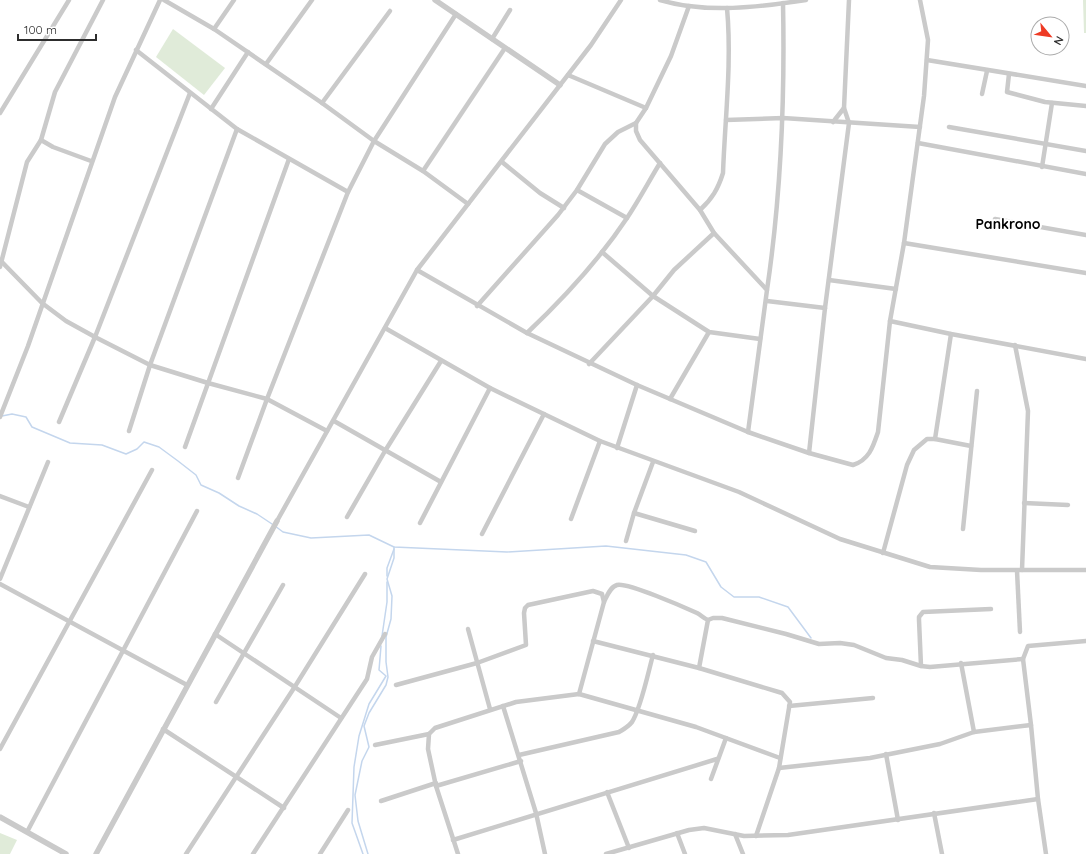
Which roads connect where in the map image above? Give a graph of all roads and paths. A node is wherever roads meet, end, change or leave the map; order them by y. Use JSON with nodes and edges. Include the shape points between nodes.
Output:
{"nodes":[{"id":1,"x":69,"y":0,"type":"edge"},
{"id":2,"x":103,"y":0,"type":"edge"},
{"id":3,"x":160,"y":0,"type":"edge"},
{"id":4,"x":164,"y":0,"type":"edge"},
{"id":5,"x":234,"y":0,"type":"edge"},
{"id":6,"x":312,"y":0,"type":"edge"},
{"id":7,"x":435,"y":0,"type":"edge"},
{"id":8,"x":621,"y":0,"type":"edge"},
{"id":9,"x":660,"y":0,"type":"edge"},
{"id":10,"x":806,"y":0,"type":"edge"},
{"id":11,"x":849,"y":0,"type":"edge"},
{"id":12,"x":920,"y":0,"type":"edge"},
{"id":13,"x":443,"y":2,"type":"edge"},
{"id":14,"x":777,"y":2,"type":"edge"},
{"id":15,"x":784,"y":3,"type":"junction"},
{"id":16,"x":689,"y":6,"type":"junction"},
{"id":17,"x":728,"y":8,"type":"junction"},
{"id":18,"x":510,"y":10,"type":"dead end"},
{"id":19,"x":390,"y":11,"type":"dead end"},
{"id":20,"x":456,"y":14,"type":"junction"},
{"id":21,"x":214,"y":29,"type":"junction"},
{"id":22,"x":492,"y":39,"type":"junction"},
{"id":23,"x":505,"y":48,"type":"junction"},
{"id":24,"x":136,"y":50,"type":"junction"},
{"id":25,"x":248,"y":52,"type":"junction"},
{"id":26,"x":927,"y":60,"type":"junction"},
{"id":27,"x":266,"y":64,"type":"junction"},
{"id":28,"x":987,"y":71,"type":"junction"},
{"id":29,"x":1009,"y":74,"type":"junction"},
{"id":30,"x":568,"y":75,"type":"junction"},
{"id":31,"x":560,"y":85,"type":"junction"},
{"id":32,"x":1086,"y":86,"type":"edge"},
{"id":33,"x":190,"y":93,"type":"junction"},
{"id":34,"x":982,"y":94,"type":"dead end"},
{"id":35,"x":322,"y":103,"type":"junction"},
{"id":36,"x":1052,"y":103,"type":"junction"},
{"id":37,"x":1086,"y":106,"type":"edge"},
{"id":38,"x":646,"y":108,"type":"junction"},
{"id":39,"x":844,"y":108,"type":"junction"},
{"id":40,"x":211,"y":109,"type":"junction"},
{"id":41,"x":0,"y":113,"type":"edge"},
{"id":42,"x":783,"y":118,"type":"junction"},
{"id":43,"x":726,"y":120,"type":"junction"},
{"id":44,"x":833,"y":122,"type":"junction"},
{"id":45,"x":636,"y":123,"type":"junction"},
{"id":46,"x":849,"y":123,"type":"junction"},
{"id":47,"x":920,"y":127,"type":"junction"},
{"id":48,"x":949,"y":127,"type":"dead end"},
{"id":49,"x":237,"y":129,"type":"junction"},
{"id":50,"x":41,"y":140,"type":"junction"},
{"id":51,"x":374,"y":141,"type":"junction"},
{"id":52,"x":918,"y":143,"type":"junction"},
{"id":53,"x":1045,"y":143,"type":"junction"},
{"id":54,"x":1086,"y":151,"type":"edge"},
{"id":55,"x":289,"y":159,"type":"junction"},
{"id":56,"x":91,"y":161,"type":"junction"},
{"id":57,"x":502,"y":162,"type":"junction"},
{"id":58,"x":660,"y":163,"type":"junction"},
{"id":59,"x":1042,"y":167,"type":"junction"},
{"id":60,"x":423,"y":171,"type":"junction"},
{"id":61,"x":1086,"y":174,"type":"edge"},
{"id":62,"x":577,"y":190,"type":"junction"},
{"id":63,"x":348,"y":192,"type":"junction"},
{"id":64,"x":468,"y":204,"type":"junction"},
{"id":65,"x":564,"y":208,"type":"junction"},
{"id":66,"x":700,"y":210,"type":"junction"},
{"id":67,"x":627,"y":218,"type":"junction"},
{"id":68,"x":995,"y":219,"type":"dead end"},
{"id":69,"x":714,"y":233,"type":"junction"},
{"id":70,"x":1086,"y":235,"type":"edge"},
{"id":71,"x":904,"y":243,"type":"junction"},
{"id":72,"x":602,"y":252,"type":"junction"},
{"id":73,"x":1,"y":263,"type":"edge"},
{"id":74,"x":417,"y":270,"type":"junction"},
{"id":75,"x":1086,"y":273,"type":"edge"},
{"id":76,"x":829,"y":280,"type":"junction"},
{"id":77,"x":767,"y":290,"type":"junction"},
{"id":78,"x":896,"y":290,"type":"junction"},
{"id":79,"x":653,"y":296,"type":"junction"},
{"id":80,"x":767,"y":301,"type":"junction"},
{"id":81,"x":42,"y":303,"type":"junction"},
{"id":82,"x":478,"y":306,"type":"junction"},
{"id":83,"x":824,"y":308,"type":"junction"},
{"id":84,"x":890,"y":320,"type":"junction"},
{"id":85,"x":385,"y":328,"type":"junction"},
{"id":86,"x":709,"y":332,"type":"junction"},
{"id":87,"x":527,"y":333,"type":"junction"},
{"id":88,"x":951,"y":334,"type":"junction"},
{"id":89,"x":95,"y":337,"type":"junction"},
{"id":90,"x":760,"y":339,"type":"junction"},
{"id":91,"x":1015,"y":345,"type":"junction"},
{"id":92,"x":1086,"y":359,"type":"edge"},
{"id":93,"x":441,"y":361,"type":"junction"},
{"id":94,"x":589,"y":364,"type":"junction"},
{"id":95,"x":150,"y":365,"type":"junction"},
{"id":96,"x":208,"y":383,"type":"junction"},
{"id":97,"x":637,"y":385,"type":"junction"},
{"id":98,"x":490,"y":388,"type":"junction"},
{"id":99,"x":977,"y":391,"type":"dead end"},
{"id":100,"x":267,"y":399,"type":"junction"},
{"id":101,"x":670,"y":399,"type":"junction"},
{"id":102,"x":544,"y":414,"type":"junction"},
{"id":103,"x":0,"y":417,"type":"edge"},
{"id":104,"x":334,"y":421,"type":"junction"},
{"id":105,"x":59,"y":422,"type":"dead end"},
{"id":106,"x":129,"y":431,"type":"dead end"},
{"id":107,"x":327,"y":431,"type":"junction"},
{"id":108,"x":748,"y":432,"type":"junction"},
{"id":109,"x":935,"y":438,"type":"junction"},
{"id":110,"x":600,"y":441,"type":"junction"},
{"id":111,"x":971,"y":446,"type":"junction"},
{"id":112,"x":185,"y":447,"type":"dead end"},
{"id":113,"x":617,"y":448,"type":"junction"},
{"id":114,"x":385,"y":451,"type":"junction"},
{"id":115,"x":809,"y":453,"type":"junction"},
{"id":116,"x":48,"y":462,"type":"dead end"},
{"id":117,"x":653,"y":462,"type":"junction"},
{"id":118,"x":152,"y":470,"type":"dead end"},
{"id":119,"x":238,"y":478,"type":"dead end"},
{"id":120,"x":441,"y":482,"type":"junction"},
{"id":121,"x":0,"y":496,"type":"edge"},
{"id":122,"x":1024,"y":503,"type":"junction"},
{"id":123,"x":1068,"y":505,"type":"dead end"},
{"id":124,"x":29,"y":508,"type":"junction"},
{"id":125,"x":197,"y":511,"type":"dead end"},
{"id":126,"x":634,"y":513,"type":"junction"},
{"id":127,"x":347,"y":517,"type":"dead end"},
{"id":128,"x":571,"y":519,"type":"dead end"},
{"id":129,"x":277,"y":521,"type":"joint"},
{"id":130,"x":420,"y":524,"type":"dead end"},
{"id":131,"x":963,"y":529,"type":"dead end"},
{"id":132,"x":694,"y":531,"type":"dead end"},
{"id":133,"x":482,"y":534,"type":"dead end"},
{"id":134,"x":626,"y":541,"type":"dead end"},
{"id":135,"x":883,"y":553,"type":"junction"},
{"id":136,"x":1019,"y":570,"type":"junction"},
{"id":137,"x":1086,"y":570,"type":"edge"},
{"id":138,"x":365,"y":574,"type":"dead end"},
{"id":139,"x":0,"y":579,"type":"edge"},
{"id":140,"x":0,"y":584,"type":"edge"},
{"id":141,"x":282,"y":585,"type":"dead end"},
{"id":142,"x":604,"y":602,"type":"junction"},
{"id":143,"x":991,"y":609,"type":"dead end"},
{"id":144,"x":708,"y":620,"type":"junction"},
{"id":145,"x":69,"y":621,"type":"junction"},
{"id":146,"x":468,"y":628,"type":"dead end"},
{"id":147,"x":1020,"y":632,"type":"dead end"},
{"id":148,"x":215,"y":634,"type":"junction"},
{"id":149,"x":385,"y":634,"type":"dead end"},
{"id":150,"x":593,"y":641,"type":"junction"},
{"id":151,"x":1086,"y":641,"type":"edge"},
{"id":152,"x":123,"y":650,"type":"junction"},
{"id":153,"x":244,"y":654,"type":"junction"},
{"id":154,"x":652,"y":655,"type":"junction"},
{"id":155,"x":1022,"y":659,"type":"junction"},
{"id":156,"x":477,"y":663,"type":"junction"},
{"id":157,"x":961,"y":663,"type":"junction"},
{"id":158,"x":921,"y":666,"type":"junction"},
{"id":159,"x":699,"y":668,"type":"junction"},
{"id":160,"x":187,"y":685,"type":"junction"},
{"id":161,"x":396,"y":685,"type":"dead end"},
{"id":162,"x":294,"y":688,"type":"junction"},
{"id":163,"x":579,"y":694,"type":"junction"},
{"id":164,"x":873,"y":698,"type":"dead end"},
{"id":165,"x":216,"y":702,"type":"dead end"},
{"id":166,"x":503,"y":706,"type":"junction"},
{"id":167,"x":789,"y":706,"type":"junction"},
{"id":168,"x":490,"y":709,"type":"junction"},
{"id":169,"x":637,"y":710,"type":"junction"},
{"id":170,"x":341,"y":718,"type":"junction"},
{"id":171,"x":1031,"y":725,"type":"junction"},
{"id":172,"x":163,"y":729,"type":"junction"},
{"id":173,"x":974,"y":732,"type":"junction"},
{"id":174,"x":429,"y":734,"type":"junction"},
{"id":175,"x":726,"y":738,"type":"junction"},
{"id":176,"x":375,"y":745,"type":"dead end"},
{"id":177,"x":0,"y":749,"type":"edge"},
{"id":178,"x":886,"y":754,"type":"junction"},
{"id":179,"x":519,"y":755,"type":"junction"},
{"id":180,"x":780,"y":758,"type":"junction"},
{"id":181,"x":717,"y":759,"type":"junction"},
{"id":182,"x":521,"y":761,"type":"junction"},
{"id":183,"x":779,"y":768,"type":"junction"},
{"id":184,"x":237,"y":777,"type":"junction"},
{"id":185,"x":711,"y":779,"type":"dead end"},
{"id":186,"x":436,"y":784,"type":"junction"},
{"id":187,"x":607,"y":792,"type":"junction"},
{"id":188,"x":1038,"y":799,"type":"junction"},
{"id":189,"x":381,"y":801,"type":"dead end"},
{"id":190,"x":284,"y":808,"type":"junction"},
{"id":191,"x":348,"y":810,"type":"dead end"},
{"id":192,"x":536,"y":813,"type":"junction"},
{"id":193,"x":934,"y":813,"type":"junction"},
{"id":194,"x":0,"y":817,"type":"edge"},
{"id":195,"x":898,"y":820,"type":"junction"},
{"id":196,"x":27,"y":832,"type":"junction"},
{"id":197,"x":677,"y":833,"type":"junction"},
{"id":198,"x":735,"y":834,"type":"junction"},
{"id":199,"x":756,"y":836,"type":"junction"},
{"id":200,"x":453,"y":840,"type":"junction"},
{"id":201,"x":629,"y":848,"type":"junction"},
{"id":202,"x":619,"y":853,"type":"edge"},
{"id":203,"x":66,"y":854,"type":"edge"},
{"id":204,"x":96,"y":854,"type":"edge"},
{"id":205,"x":186,"y":854,"type":"edge"},
{"id":206,"x":254,"y":854,"type":"edge"},
{"id":207,"x":320,"y":854,"type":"edge"},
{"id":208,"x":458,"y":854,"type":"edge"},
{"id":209,"x":545,"y":854,"type":"edge"},
{"id":210,"x":606,"y":854,"type":"edge"},
{"id":211,"x":685,"y":854,"type":"edge"},
{"id":212,"x":743,"y":854,"type":"edge"},
{"id":213,"x":942,"y":854,"type":"edge"},
{"id":214,"x":1046,"y":854,"type":"edge"}],
"edges":[{"from":1,"to":41,"type":"street"},
{"from":2,"to":50,"type":"street","via":[[55,92]]},
{"from":3,"to":24,"type":"street"},
{"from":4,"to":21,"type":"street"},
{"from":5,"to":21,"type":"street"},
{"from":6,"to":27,"type":"street"},
{"from":7,"to":13,"type":"street"},
{"from":8,"to":30,"type":"street"},
{"from":9,"to":16,"type":"street","via":[[678,6]]},
{"from":10,"to":15,"type":"street"},
{"from":11,"to":39,"type":"street"},
{"from":12,"to":26,"type":"street","via":[[928,40]]},
{"from":13,"to":20,"type":"street"},
{"from":14,"to":15,"type":"street"},
{"from":14,"to":17,"type":"street"},
{"from":15,"to":42,"type":"street"},
{"from":16,"to":17,"type":"street"},
{"from":16,"to":38,"type":"street","via":[[678,41]]},
{"from":17,"to":43,"type":"street","via":[[730,35]]},
{"from":18,"to":22,"type":"street"},
{"from":19,"to":35,"type":"street"},
{"from":20,"to":22,"type":"street"},
{"from":20,"to":51,"type":"street"},
{"from":21,"to":25,"type":"street"},
{"from":22,"to":23,"type":"street"},
{"from":23,"to":31,"type":"street"},
{"from":23,"to":60,"type":"street"},
{"from":24,"to":33,"type":"street"},
{"from":24,"to":56,"type":"street"},
{"from":25,"to":27,"type":"street"},
{"from":25,"to":40,"type":"street"},
{"from":26,"to":28,"type":"street"},
{"from":26,"to":47,"type":"street"},
{"from":27,"to":35,"type":"street"},
{"from":28,"to":29,"type":"street"},
{"from":28,"to":34,"type":"street"},
{"from":29,"to":32,"type":"street"},
{"from":29,"to":36,"type":"street","via":[[1007,92]]},
{"from":30,"to":31,"type":"street"},
{"from":30,"to":38,"type":"street"},
{"from":31,"to":57,"type":"street"},
{"from":33,"to":40,"type":"street"},
{"from":33,"to":89,"type":"street"},
{"from":35,"to":51,"type":"street"},
{"from":36,"to":37,"type":"street"},
{"from":36,"to":53,"type":"street"},
{"from":38,"to":45,"type":"street"},
{"from":39,"to":44,"type":"street"},
{"from":39,"to":46,"type":"street"},
{"from":40,"to":49,"type":"street"},
{"from":42,"to":43,"type":"street"},
{"from":42,"to":44,"type":"street"},
{"from":42,"to":77,"type":"street","via":[[774,240]]},
{"from":43,"to":66,"type":"street","via":[[719,186]]},
{"from":44,"to":46,"type":"street"},
{"from":45,"to":58,"type":"street","via":[[640,140]]},
{"from":45,"to":62,"type":"street","via":[[618,132],[605,144]]},
{"from":46,"to":47,"type":"street"},
{"from":46,"to":76,"type":"street"},
{"from":47,"to":52,"type":"street"},
{"from":48,"to":53,"type":"street"},
{"from":49,"to":55,"type":"street"},
{"from":49,"to":95,"type":"street"},
{"from":50,"to":56,"type":"street"},
{"from":50,"to":73,"type":"street","via":[[27,162]]},
{"from":51,"to":60,"type":"street"},
{"from":51,"to":63,"type":"street"},
{"from":52,"to":59,"type":"street"},
{"from":52,"to":71,"type":"street"},
{"from":53,"to":54,"type":"street"},
{"from":53,"to":59,"type":"street"},
{"from":55,"to":63,"type":"street"},
{"from":55,"to":96,"type":"street"},
{"from":56,"to":81,"type":"street"},
{"from":57,"to":64,"type":"street"},
{"from":57,"to":65,"type":"street","via":[[540,193]]},
{"from":58,"to":66,"type":"street"},
{"from":58,"to":67,"type":"street"},
{"from":59,"to":61,"type":"street"},
{"from":60,"to":64,"type":"street"},
{"from":62,"to":65,"type":"street"},
{"from":62,"to":67,"type":"street"},
{"from":63,"to":100,"type":"street"},
{"from":64,"to":74,"type":"street"},
{"from":65,"to":82,"type":"street"},
{"from":66,"to":69,"type":"street"},
{"from":67,"to":72,"type":"street"},
{"from":68,"to":70,"type":"street"},
{"from":69,"to":77,"type":"street"},
{"from":69,"to":79,"type":"street","via":[[674,270]]},
{"from":71,"to":75,"type":"street"},
{"from":71,"to":78,"type":"street"},
{"from":72,"to":79,"type":"street"},
{"from":72,"to":87,"type":"street","via":[[555,307]]},
{"from":73,"to":81,"type":"street"},
{"from":74,"to":82,"type":"street"},
{"from":74,"to":85,"type":"street"},
{"from":76,"to":78,"type":"street"},
{"from":76,"to":83,"type":"street"},
{"from":77,"to":80,"type":"street"},
{"from":78,"to":84,"type":"street"},
{"from":79,"to":86,"type":"street"},
{"from":79,"to":94,"type":"street"},
{"from":80,"to":83,"type":"street"},
{"from":80,"to":90,"type":"street"},
{"from":81,"to":89,"type":"street"},
{"from":81,"to":103,"type":"street"},
{"from":82,"to":87,"type":"street"},
{"from":83,"to":115,"type":"street"},
{"from":84,"to":88,"type":"street"},
{"from":84,"to":115,"type":"street","via":[[878,432],[873,449],[861,462],[853,465]]},
{"from":85,"to":93,"type":"street"},
{"from":85,"to":104,"type":"street"},
{"from":86,"to":90,"type":"street"},
{"from":86,"to":101,"type":"street"},
{"from":87,"to":94,"type":"street"},
{"from":88,"to":91,"type":"street"},
{"from":88,"to":109,"type":"street"},
{"from":89,"to":95,"type":"street"},
{"from":89,"to":105,"type":"street"},
{"from":90,"to":108,"type":"street"},
{"from":91,"to":92,"type":"street"},
{"from":91,"to":122,"type":"street","via":[[1028,411]]},
{"from":93,"to":98,"type":"street"},
{"from":93,"to":114,"type":"street"},
{"from":94,"to":97,"type":"street"},
{"from":95,"to":96,"type":"street"},
{"from":95,"to":106,"type":"street"},
{"from":96,"to":100,"type":"street"},
{"from":96,"to":112,"type":"street"},
{"from":97,"to":101,"type":"street"},
{"from":97,"to":113,"type":"street"},
{"from":98,"to":102,"type":"street"},
{"from":98,"to":120,"type":"street"},
{"from":99,"to":111,"type":"street"},
{"from":100,"to":107,"type":"street"},
{"from":100,"to":119,"type":"street"},
{"from":101,"to":108,"type":"street"},
{"from":102,"to":110,"type":"street"},
{"from":102,"to":133,"type":"street"},
{"from":104,"to":107,"type":"street"},
{"from":104,"to":114,"type":"street"},
{"from":107,"to":129,"type":"street"},
{"from":108,"to":115,"type":"street"},
{"from":109,"to":111,"type":"street"},
{"from":109,"to":135,"type":"street","via":[[928,439],[914,450],[907,465]]},
{"from":110,"to":113,"type":"street"},
{"from":110,"to":128,"type":"street"},
{"from":111,"to":131,"type":"street"},
{"from":113,"to":117,"type":"street"},
{"from":114,"to":120,"type":"street"},
{"from":114,"to":127,"type":"street"},
{"from":116,"to":124,"type":"street"},
{"from":117,"to":126,"type":"street"},
{"from":117,"to":135,"type":"street","via":[[739,492],[840,539]]},
{"from":118,"to":145,"type":"street"},
{"from":120,"to":130,"type":"street"},
{"from":121,"to":124,"type":"street"},
{"from":122,"to":123,"type":"street"},
{"from":122,"to":136,"type":"street"},
{"from":124,"to":139,"type":"street"},
{"from":125,"to":152,"type":"street"},
{"from":126,"to":132,"type":"street"},
{"from":126,"to":134,"type":"street"},
{"from":129,"to":148,"type":"street"},
{"from":135,"to":136,"type":"street","via":[[930,567]]},
{"from":136,"to":137,"type":"street"},
{"from":136,"to":147,"type":"street","via":[[1017,604]]},
{"from":138,"to":162,"type":"street"},
{"from":140,"to":145,"type":"street"},
{"from":141,"to":153,"type":"street"},
{"from":142,"to":144,"type":"street","via":[[613,587],[624,584],[690,610]]},
{"from":142,"to":150,"type":"street"},
{"from":142,"to":156,"type":"street","via":[[602,594],[593,591],[528,605],[524,613],[526,645]]},
{"from":143,"to":158,"type":"street","via":[[923,612],[919,620]]},
{"from":144,"to":158,"type":"street","via":[[722,618],[820,644],[854,645],[886,658]]},
{"from":144,"to":159,"type":"street"},
{"from":145,"to":152,"type":"street"},
{"from":145,"to":177,"type":"street"},
{"from":146,"to":156,"type":"street"},
{"from":148,"to":153,"type":"street"},
{"from":148,"to":160,"type":"street"},
{"from":149,"to":170,"type":"street","via":[[372,658],[369,675]]},
{"from":150,"to":154,"type":"street"},
{"from":150,"to":163,"type":"street"},
{"from":151,"to":155,"type":"street","via":[[1028,646]]},
{"from":152,"to":160,"type":"street"},
{"from":152,"to":196,"type":"street"},
{"from":153,"to":162,"type":"street"},
{"from":153,"to":165,"type":"street"},
{"from":154,"to":159,"type":"street"},
{"from":154,"to":169,"type":"street"},
{"from":155,"to":157,"type":"street"},
{"from":155,"to":171,"type":"street"},
{"from":156,"to":161,"type":"street"},
{"from":156,"to":168,"type":"street"},
{"from":157,"to":158,"type":"street"},
{"from":157,"to":173,"type":"street"},
{"from":159,"to":167,"type":"street","via":[[782,693],[790,702]]},
{"from":160,"to":172,"type":"street"},
{"from":162,"to":170,"type":"street"},
{"from":162,"to":184,"type":"street"},
{"from":163,"to":166,"type":"street"},
{"from":163,"to":169,"type":"street"},
{"from":164,"to":167,"type":"street"},
{"from":166,"to":168,"type":"street"},
{"from":166,"to":179,"type":"street"},
{"from":167,"to":180,"type":"street"},
{"from":168,"to":174,"type":"street","via":[[435,728]]},
{"from":169,"to":175,"type":"street"},
{"from":169,"to":179,"type":"street","via":[[632,722],[619,732]]},
{"from":170,"to":190,"type":"street"},
{"from":171,"to":173,"type":"street"},
{"from":171,"to":188,"type":"street"},
{"from":172,"to":184,"type":"street"},
{"from":172,"to":204,"type":"street"},
{"from":173,"to":178,"type":"street","via":[[940,744]]},
{"from":174,"to":176,"type":"street"},
{"from":174,"to":186,"type":"street","via":[[428,749]]},
{"from":175,"to":180,"type":"street"},
{"from":175,"to":181,"type":"street"},
{"from":178,"to":183,"type":"street"},
{"from":178,"to":195,"type":"street"},
{"from":179,"to":182,"type":"street"},
{"from":180,"to":183,"type":"street"},
{"from":181,"to":185,"type":"street"},
{"from":181,"to":187,"type":"street"},
{"from":182,"to":186,"type":"street"},
{"from":182,"to":192,"type":"street"},
{"from":183,"to":199,"type":"street"},
{"from":184,"to":190,"type":"street"},
{"from":184,"to":205,"type":"street"},
{"from":186,"to":189,"type":"street"},
{"from":186,"to":200,"type":"street"},
{"from":187,"to":192,"type":"street"},
{"from":187,"to":201,"type":"street"},
{"from":188,"to":193,"type":"street"},
{"from":188,"to":214,"type":"street"},
{"from":190,"to":206,"type":"street"},
{"from":191,"to":207,"type":"street"},
{"from":192,"to":200,"type":"street"},
{"from":192,"to":209,"type":"street"},
{"from":193,"to":195,"type":"street"},
{"from":193,"to":213,"type":"street"},
{"from":194,"to":196,"type":"street"},
{"from":195,"to":199,"type":"street","via":[[788,835]]},
{"from":196,"to":203,"type":"street"},
{"from":197,"to":198,"type":"street","via":[[704,828]]},
{"from":197,"to":201,"type":"street"},
{"from":197,"to":211,"type":"street"},
{"from":198,"to":199,"type":"street"},
{"from":198,"to":212,"type":"street"},
{"from":200,"to":208,"type":"street"},
{"from":201,"to":202,"type":"street"},
{"from":202,"to":210,"type":"street"}]}
